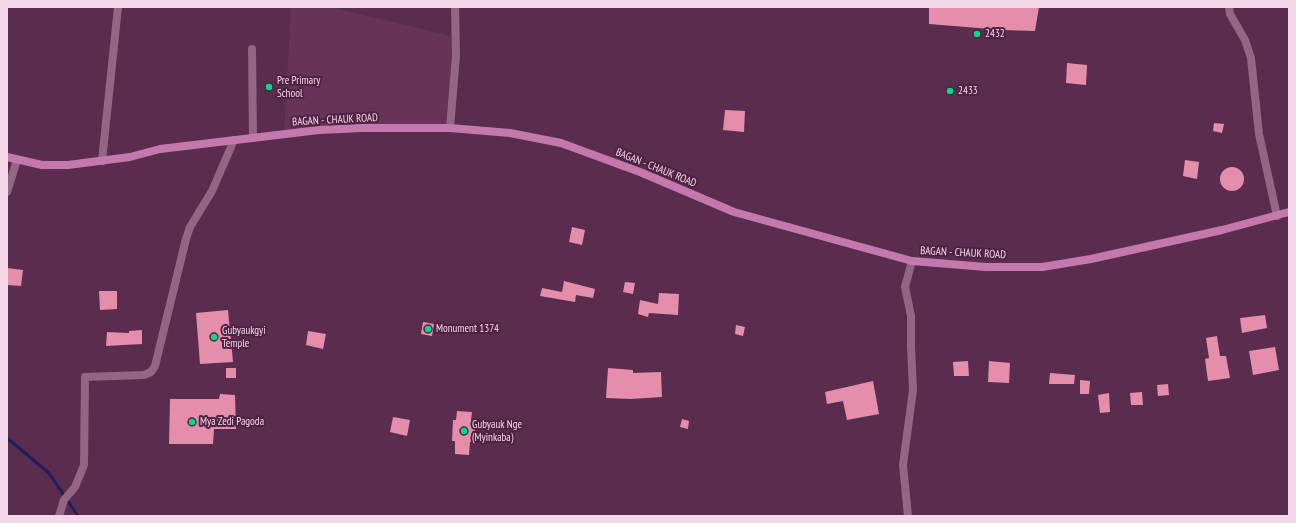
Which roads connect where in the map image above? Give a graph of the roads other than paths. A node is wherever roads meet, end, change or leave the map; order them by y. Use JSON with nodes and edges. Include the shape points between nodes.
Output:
{"nodes":[{"id":1,"x":118,"y":7,"type":"edge"},
{"id":2,"x":455,"y":7,"type":"edge"},
{"id":3,"x":1229,"y":7,"type":"edge"},
{"id":4,"x":252,"y":49,"type":"dead end"},
{"id":5,"x":450,"y":128,"type":"junction"},
{"id":6,"x":253,"y":138,"type":"junction"},
{"id":7,"x":234,"y":140,"type":"junction"},
{"id":8,"x":7,"y":157,"type":"edge"},
{"id":9,"x":17,"y":160,"type":"junction"},
{"id":10,"x":102,"y":161,"type":"junction"},
{"id":11,"x":7,"y":192,"type":"edge"},
{"id":12,"x":1289,"y":212,"type":"edge"},
{"id":13,"x":1277,"y":216,"type":"junction"},
{"id":14,"x":912,"y":261,"type":"junction"},
{"id":15,"x":59,"y":516,"type":"edge"},
{"id":16,"x":908,"y":516,"type":"edge"}],
"edges":[{"from":1,"to":10,"type":"street"},
{"from":2,"to":5,"type":"street","via":[[456,56]]},
{"from":3,"to":13,"type":"street","via":[[1251,58],[1259,134]]},
{"from":4,"to":6,"type":"street"},
{"from":5,"to":6,"type":"main road","name":"BAGAN - CHAUK ROAD","via":[[319,130]]},
{"from":5,"to":14,"type":"main road","name":"BAGAN - CHAUK ROAD","via":[[510,133],[561,143],[640,172],[734,212]]},
{"from":6,"to":7,"type":"main road","name":"BAGAN - CHAUK ROAD"},
{"from":7,"to":10,"type":"main road","name":"BAGAN - CHAUK ROAD","via":[[160,149]]},
{"from":7,"to":15,"type":"street","via":[[212,191],[190,227],[155,366],[151,372],[144,374],[85,377],[84,465],[76,487],[64,500]]},
{"from":8,"to":9,"type":"main road","name":"BAGAN - CHAUK ROAD"},
{"from":9,"to":10,"type":"main road","name":"BAGAN - CHAUK ROAD","via":[[42,165]]},
{"from":9,"to":11,"type":"street"},
{"from":12,"to":13,"type":"main road","name":"BAGAN - CHAUK ROAD"},
{"from":13,"to":14,"type":"main road","name":"BAGAN - CHAUK ROAD","via":[[1131,251],[1042,267],[986,267]]},
{"from":14,"to":16,"type":"street","via":[[905,287],[911,316],[913,390],[903,465]]}]}
